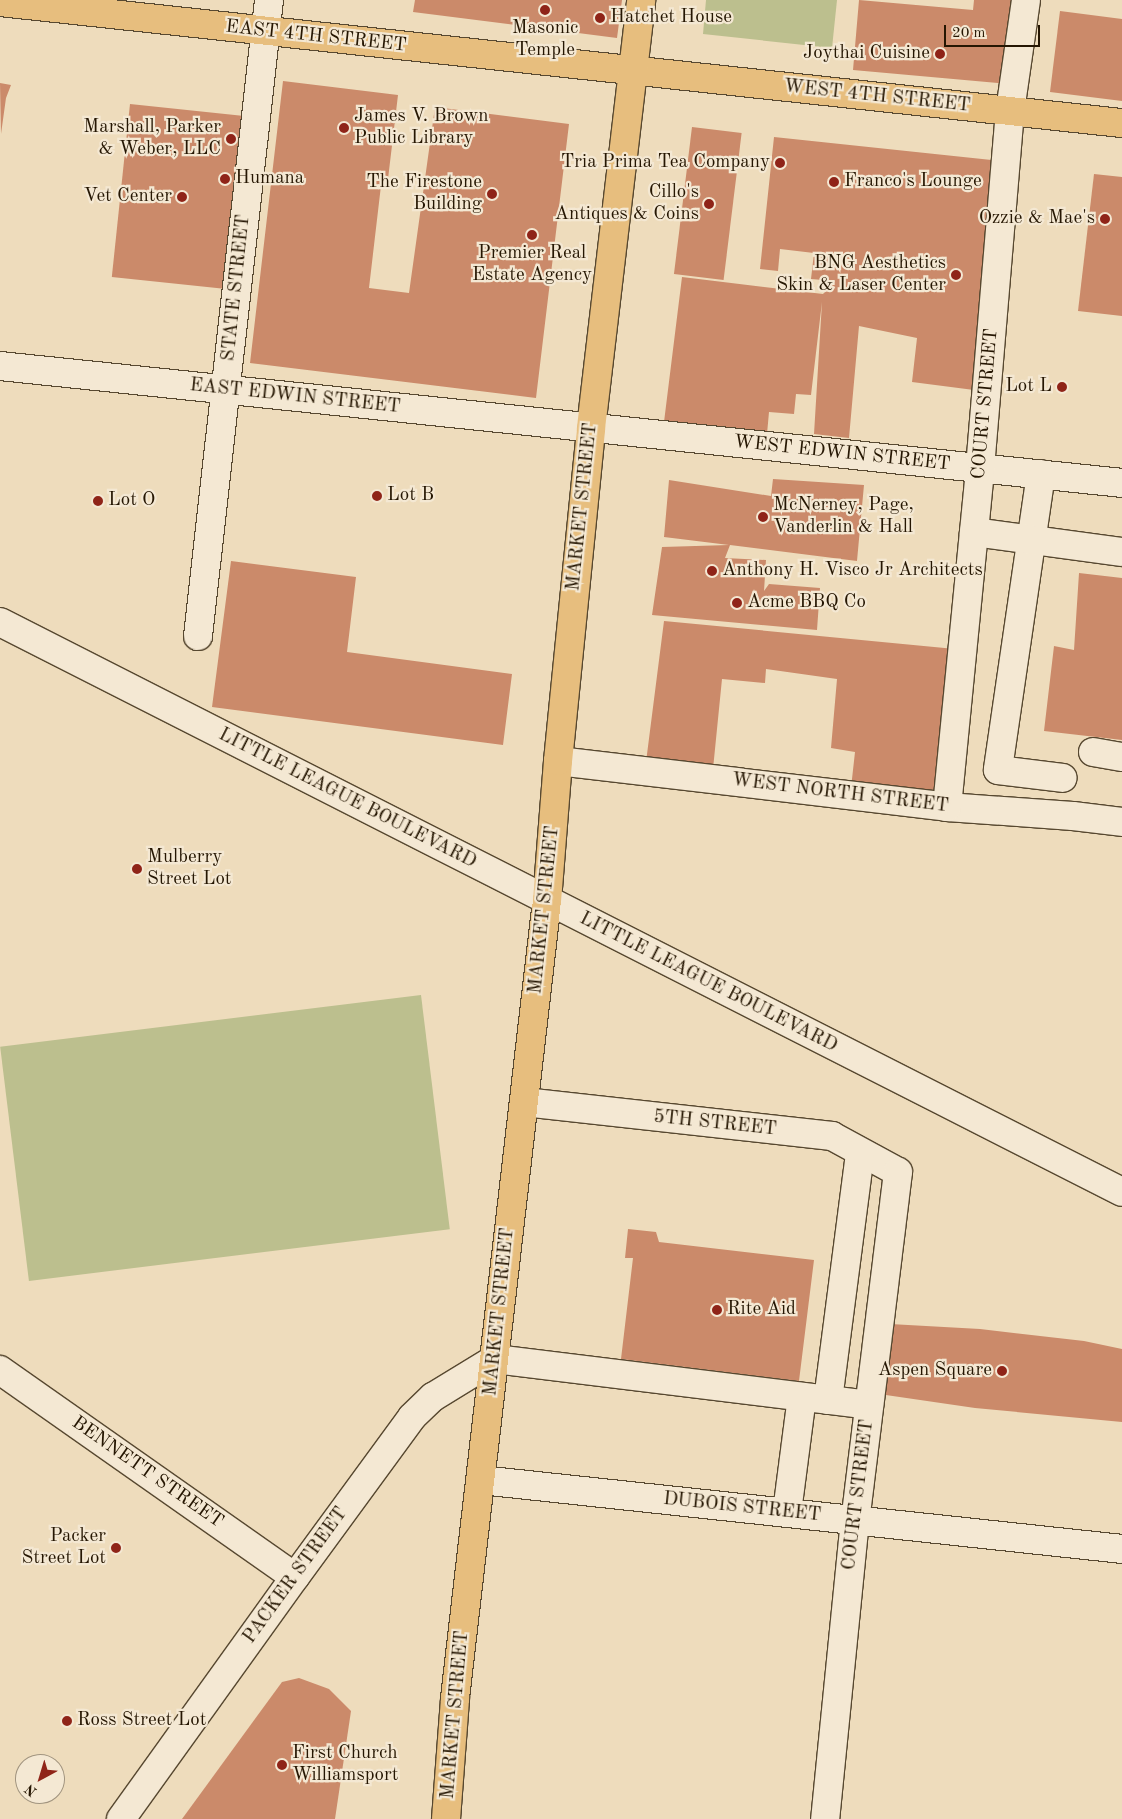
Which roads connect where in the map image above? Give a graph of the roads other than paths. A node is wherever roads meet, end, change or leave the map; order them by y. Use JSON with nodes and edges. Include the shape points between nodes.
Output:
{"nodes":[{"id":1,"x":269,"y":0,"type":"edge"},
{"id":2,"x":641,"y":0,"type":"edge"},
{"id":3,"x":1026,"y":0,"type":"edge"},
{"id":4,"x":0,"y":2,"type":"edge"},
{"id":5,"x":266,"y":32,"type":"junction"},
{"id":6,"x":633,"y":72,"type":"junction"},
{"id":7,"x":1010,"y":111,"type":"junction"},
{"id":8,"x":1122,"y":123,"type":"edge"},
{"id":9,"x":0,"y":366,"type":"edge"},
{"id":10,"x":226,"y":389,"type":"junction"},
{"id":11,"x":591,"y":428,"type":"junction"},
{"id":12,"x":980,"y":468,"type":"junction"},
{"id":13,"x":1042,"y":474,"type":"junction"},
{"id":14,"x":1122,"y":483,"type":"edge"},
{"id":15,"x":974,"y":532,"type":"junction"},
{"id":16,"x":1033,"y":540,"type":"junction"},
{"id":17,"x":1122,"y":552,"type":"edge"},
{"id":18,"x":0,"y":622,"type":"edge"},
{"id":19,"x":198,"y":636,"type":"dead end"},
{"id":20,"x":1093,"y":752,"type":"dead end"},
{"id":21,"x":1122,"y":757,"type":"edge"},
{"id":22,"x":558,"y":761,"type":"junction"},
{"id":23,"x":1063,"y":778,"type":"dead end"},
{"id":24,"x":947,"y":807,"type":"junction"},
{"id":25,"x":1122,"y":822,"type":"edge"},
{"id":26,"x":547,"y":901,"type":"junction"},
{"id":27,"x":524,"y":1102,"type":"junction"},
{"id":28,"x":860,"y":1152,"type":"junction"},
{"id":29,"x":898,"y":1172,"type":"joint"},
{"id":30,"x":1122,"y":1192,"type":"edge"},
{"id":31,"x":495,"y":1359,"type":"junction"},
{"id":32,"x":0,"y":1370,"type":"edge"},
{"id":33,"x":815,"y":1399,"type":"junction"},
{"id":34,"x":869,"y":1406,"type":"junction"},
{"id":35,"x":481,"y":1480,"type":"junction"},
{"id":36,"x":787,"y":1512,"type":"junction"},
{"id":37,"x":855,"y":1520,"type":"junction"},
{"id":38,"x":1122,"y":1549,"type":"edge"},
{"id":39,"x":294,"y":1577,"type":"junction"},
{"id":40,"x":121,"y":1819,"type":"edge"},
{"id":41,"x":446,"y":1819,"type":"edge"},
{"id":42,"x":825,"y":1819,"type":"edge"}],
"edges":[{"from":1,"to":5,"type":"street","name":"STATE STREET"},
{"from":2,"to":6,"type":"main road","name":"MARKET STREET"},
{"from":3,"to":7,"type":"street","name":"COURT STREET"},
{"from":4,"to":5,"type":"main road","name":"EAST 4TH STREET"},
{"from":5,"to":6,"type":"main road","name":"EAST 4TH STREET"},
{"from":5,"to":10,"type":"street","name":"STATE STREET"},
{"from":6,"to":7,"type":"main road","name":"WEST 4TH STREET"},
{"from":6,"to":11,"type":"main road","name":"MARKET STREET"},
{"from":7,"to":8,"type":"main road","name":"WEST 4TH STREET"},
{"from":7,"to":12,"type":"street","name":"COURT STREET"},
{"from":9,"to":10,"type":"street","name":"EAST EDWIN STREET"},
{"from":10,"to":11,"type":"street","name":"EAST EDWIN STREET"},
{"from":10,"to":19,"type":"street","name":"STATE STREET"},
{"from":11,"to":12,"type":"street","name":"WEST EDWIN STREET"},
{"from":11,"to":22,"type":"main road","name":"MARKET STREET"},
{"from":12,"to":13,"type":"street","name":"WEST EDWIN STREET"},
{"from":12,"to":15,"type":"street","name":"COURT STREET"},
{"from":13,"to":14,"type":"street","name":"WEST EDWIN STREET"},
{"from":13,"to":16,"type":"street"},
{"from":15,"to":16,"type":"street"},
{"from":15,"to":24,"type":"street","name":"COURT STREET"},
{"from":16,"to":17,"type":"street"},
{"from":16,"to":23,"type":"street","via":[[998,770]]},
{"from":18,"to":26,"type":"street","name":"LITTLE LEAGUE BOULEVARD"},
{"from":20,"to":21,"type":"street"},
{"from":22,"to":24,"type":"street","name":"WEST NORTH STREET"},
{"from":22,"to":26,"type":"main road","name":"MARKET STREET"},
{"from":24,"to":25,"type":"street","name":"WEST NORTH STREET"},
{"from":26,"to":27,"type":"main road","name":"MARKET STREET"},
{"from":26,"to":30,"type":"street","name":"LITTLE LEAGUE BOULEVARD"},
{"from":27,"to":28,"type":"street","name":"5TH STREET","via":[[832,1136]]},
{"from":27,"to":31,"type":"main road","name":"MARKET STREET"},
{"from":28,"to":29,"type":"street","name":"5TH STREET"},
{"from":28,"to":33,"type":"street"},
{"from":29,"to":34,"type":"street","name":"COURT STREET"},
{"from":31,"to":33,"type":"street"},
{"from":31,"to":35,"type":"main road","name":"MARKET STREET"},
{"from":31,"to":39,"type":"street","name":"PACKER STREET","via":[[433,1397],[412,1418]]},
{"from":32,"to":39,"type":"street","name":"BENNETT STREET"},
{"from":33,"to":34,"type":"street"},
{"from":33,"to":36,"type":"street"},
{"from":34,"to":37,"type":"street","name":"COURT STREET"},
{"from":35,"to":36,"type":"street","name":"DUBOIS STREET"},
{"from":35,"to":41,"type":"main road","name":"MARKET STREET","via":[[455,1698]]},
{"from":36,"to":37,"type":"street","name":"DUBOIS STREET"},
{"from":37,"to":38,"type":"street","name":"DUBOIS STREET"},
{"from":37,"to":42,"type":"street","name":"COURT STREET"},
{"from":39,"to":40,"type":"street","name":"PACKER STREET"}]}
